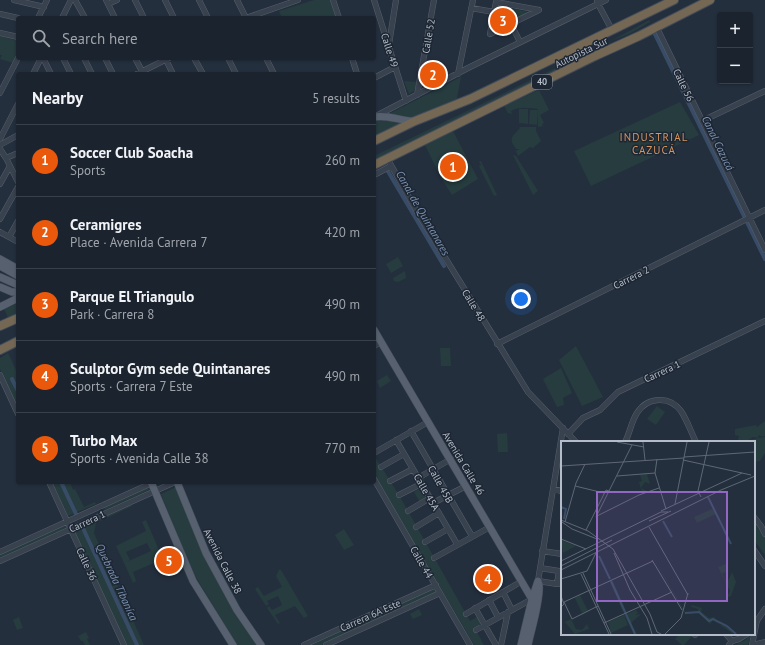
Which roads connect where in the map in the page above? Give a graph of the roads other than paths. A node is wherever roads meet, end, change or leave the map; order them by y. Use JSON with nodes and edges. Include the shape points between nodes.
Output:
{"nodes":[{"id":1,"x":14,"y":0,"type":"edge"},
{"id":2,"x":47,"y":0,"type":"edge"},
{"id":3,"x":71,"y":0,"type":"edge"},
{"id":4,"x":75,"y":0,"type":"edge"},
{"id":5,"x":117,"y":0,"type":"edge"},
{"id":6,"x":135,"y":0,"type":"edge"},
{"id":7,"x":165,"y":0,"type":"edge"},
{"id":8,"x":198,"y":0,"type":"edge"},
{"id":9,"x":237,"y":0,"type":"edge"},
{"id":10,"x":298,"y":0,"type":"edge"},
{"id":11,"x":333,"y":0,"type":"edge"},
{"id":12,"x":374,"y":0,"type":"edge"},
{"id":13,"x":396,"y":0,"type":"edge"},
{"id":14,"x":434,"y":0,"type":"edge"},
{"id":15,"x":473,"y":0,"type":"edge"},
{"id":16,"x":606,"y":0,"type":"edge"},
{"id":17,"x":674,"y":0,"type":"edge"},
{"id":18,"x":710,"y":0,"type":"edge"},
{"id":19,"x":107,"y":2,"type":"edge"},
{"id":20,"x":512,"y":2,"type":"edge"},
{"id":21,"x":598,"y":2,"type":"edge"},
{"id":22,"x":44,"y":7,"type":"junction"},
{"id":23,"x":471,"y":8,"type":"junction"},
{"id":24,"x":494,"y":12,"type":"junction"},
{"id":25,"x":0,"y":14,"type":"edge"},
{"id":26,"x":39,"y":16,"type":"edge"},
{"id":27,"x":63,"y":16,"type":"edge"},
{"id":28,"x":84,"y":16,"type":"edge"},
{"id":29,"x":114,"y":16,"type":"edge"},
{"id":30,"x":143,"y":16,"type":"edge"},
{"id":31,"x":173,"y":16,"type":"edge"},
{"id":32,"x":207,"y":16,"type":"edge"},
{"id":33,"x":245,"y":16,"type":"edge"},
{"id":34,"x":252,"y":16,"type":"edge"},
{"id":35,"x":338,"y":16,"type":"edge"},
{"id":36,"x":16,"y":18,"type":"edge"},
{"id":37,"x":511,"y":24,"type":"junction"},
{"id":38,"x":656,"y":28,"type":"junction"},
{"id":39,"x":612,"y":30,"type":"junction"},
{"id":40,"x":0,"y":33,"type":"edge"},
{"id":41,"x":16,"y":37,"type":"edge"},
{"id":42,"x":520,"y":42,"type":"junction"},
{"id":43,"x":388,"y":45,"type":"junction"},
{"id":44,"x":17,"y":60,"type":"edge"},
{"id":45,"x":41,"y":60,"type":"edge"},
{"id":46,"x":43,"y":60,"type":"edge"},
{"id":47,"x":64,"y":60,"type":"edge"},
{"id":48,"x":85,"y":60,"type":"edge"},
{"id":49,"x":106,"y":60,"type":"edge"},
{"id":50,"x":136,"y":60,"type":"edge"},
{"id":51,"x":164,"y":60,"type":"edge"},
{"id":52,"x":166,"y":60,"type":"edge"},
{"id":53,"x":195,"y":60,"type":"edge"},
{"id":54,"x":229,"y":60,"type":"edge"},
{"id":55,"x":267,"y":60,"type":"edge"},
{"id":56,"x":353,"y":60,"type":"edge"},
{"id":57,"x":395,"y":67,"type":"junction"},
{"id":58,"x":34,"y":72,"type":"edge"},
{"id":59,"x":50,"y":72,"type":"edge"},
{"id":60,"x":70,"y":72,"type":"edge"},
{"id":61,"x":91,"y":72,"type":"edge"},
{"id":62,"x":112,"y":72,"type":"edge"},
{"id":63,"x":141,"y":72,"type":"edge"},
{"id":64,"x":143,"y":72,"type":"edge"},
{"id":65,"x":172,"y":72,"type":"edge"},
{"id":66,"x":202,"y":72,"type":"edge"},
{"id":67,"x":235,"y":72,"type":"edge"},
{"id":68,"x":273,"y":72,"type":"edge"},
{"id":69,"x":356,"y":72,"type":"edge"},
{"id":70,"x":458,"y":74,"type":"junction"},
{"id":71,"x":376,"y":77,"type":"edge"},
{"id":72,"x":0,"y":91,"type":"edge"},
{"id":73,"x":765,"y":91,"type":"edge"},
{"id":74,"x":417,"y":95,"type":"junction"},
{"id":75,"x":406,"y":101,"type":"junction"},
{"id":76,"x":15,"y":110,"type":"edge"},
{"id":77,"x":376,"y":116,"type":"edge"},
{"id":78,"x":376,"y":117,"type":"edge"},
{"id":79,"x":415,"y":121,"type":"junction"},
{"id":80,"x":702,"y":121,"type":"junction"},
{"id":81,"x":16,"y":136,"type":"edge"},
{"id":82,"x":0,"y":139,"type":"edge"},
{"id":83,"x":376,"y":140,"type":"edge"},
{"id":84,"x":0,"y":145,"type":"edge"},
{"id":85,"x":0,"y":149,"type":"edge"},
{"id":86,"x":16,"y":154,"type":"edge"},
{"id":87,"x":6,"y":158,"type":"junction"},
{"id":88,"x":389,"y":162,"type":"junction"},
{"id":89,"x":376,"y":164,"type":"edge"},
{"id":90,"x":10,"y":166,"type":"junction"},
{"id":91,"x":376,"y":173,"type":"edge"},
{"id":92,"x":16,"y":175,"type":"edge"},
{"id":93,"x":0,"y":184,"type":"edge"},
{"id":94,"x":16,"y":191,"type":"edge"},
{"id":95,"x":765,"y":210,"type":"edge"},
{"id":96,"x":0,"y":219,"type":"edge"},
{"id":97,"x":747,"y":219,"type":"junction"},
{"id":98,"x":16,"y":225,"type":"edge"},
{"id":99,"x":0,"y":232,"type":"edge"},
{"id":100,"x":9,"y":237,"type":"junction"},
{"id":101,"x":16,"y":241,"type":"edge"},
{"id":102,"x":765,"y":250,"type":"edge"},
{"id":103,"x":0,"y":259,"type":"edge"},
{"id":104,"x":0,"y":266,"type":"edge"},
{"id":105,"x":16,"y":269,"type":"edge"},
{"id":106,"x":16,"y":275,"type":"edge"},
{"id":107,"x":0,"y":277,"type":"edge"},
{"id":108,"x":16,"y":284,"type":"edge"},
{"id":109,"x":0,"y":287,"type":"edge"},
{"id":110,"x":16,"y":292,"type":"edge"},
{"id":111,"x":16,"y":299,"type":"edge"},
{"id":112,"x":0,"y":306,"type":"edge"},
{"id":113,"x":16,"y":319,"type":"edge"},
{"id":114,"x":765,"y":321,"type":"edge"},
{"id":115,"x":0,"y":326,"type":"edge"},
{"id":116,"x":376,"y":333,"type":"edge"},
{"id":117,"x":16,"y":342,"type":"edge"},
{"id":118,"x":381,"y":342,"type":"junction"},
{"id":119,"x":498,"y":344,"type":"junction"},
{"id":120,"x":376,"y":345,"type":"edge"},
{"id":121,"x":0,"y":350,"type":"edge"},
{"id":122,"x":0,"y":375,"type":"edge"},
{"id":123,"x":16,"y":410,"type":"edge"},
{"id":124,"x":428,"y":422,"type":"junction"},
{"id":125,"x":563,"y":428,"type":"junction"},
{"id":126,"x":411,"y":431,"type":"junction"},
{"id":127,"x":568,"y":434,"type":"junction"},
{"id":128,"x":396,"y":440,"type":"junction"},
{"id":129,"x":562,"y":441,"type":"edge"},
{"id":130,"x":575,"y":441,"type":"edge"},
{"id":131,"x":625,"y":441,"type":"edge"},
{"id":132,"x":696,"y":441,"type":"edge"},
{"id":133,"x":376,"y":452,"type":"edge"},
{"id":134,"x":561,"y":452,"type":"edge"},
{"id":135,"x":404,"y":454,"type":"junction"},
{"id":136,"x":451,"y":459,"type":"junction"},
{"id":137,"x":560,"y":464,"type":"edge"},
{"id":138,"x":381,"y":467,"type":"dead end"},
{"id":139,"x":413,"y":469,"type":"junction"},
{"id":140,"x":433,"y":469,"type":"junction"},
{"id":141,"x":418,"y":478,"type":"junction"},
{"id":142,"x":390,"y":481,"type":"dead end"},
{"id":143,"x":376,"y":482,"type":"edge"},
{"id":144,"x":50,"y":484,"type":"edge"},
{"id":145,"x":148,"y":484,"type":"edge"},
{"id":146,"x":153,"y":484,"type":"edge"},
{"id":147,"x":171,"y":484,"type":"edge"},
{"id":148,"x":177,"y":484,"type":"edge"},
{"id":149,"x":421,"y":484,"type":"junction"},
{"id":150,"x":466,"y":486,"type":"junction"},
{"id":151,"x":553,"y":489,"type":"junction"},
{"id":152,"x":155,"y":490,"type":"junction"},
{"id":153,"x":561,"y":491,"type":"edge"},
{"id":154,"x":399,"y":495,"type":"dead end"},
{"id":155,"x":448,"y":496,"type":"junction"},
{"id":156,"x":432,"y":501,"type":"junction"},
{"id":157,"x":100,"y":506,"type":"junction"},
{"id":158,"x":91,"y":510,"type":"junction"},
{"id":159,"x":408,"y":511,"type":"dead end"},
{"id":160,"x":439,"y":513,"type":"junction"},
{"id":161,"x":98,"y":516,"type":"junction"},
{"id":162,"x":755,"y":518,"type":"edge"},
{"id":163,"x":67,"y":521,"type":"junction"},
{"id":164,"x":416,"y":527,"type":"dead end"},
{"id":165,"x":490,"y":527,"type":"junction"},
{"id":166,"x":71,"y":529,"type":"junction"},
{"id":167,"x":448,"y":529,"type":"junction"},
{"id":168,"x":765,"y":534,"type":"edge"},
{"id":169,"x":472,"y":536,"type":"junction"},
{"id":170,"x":425,"y":542,"type":"dead end"},
{"id":171,"x":457,"y":544,"type":"junction"},
{"id":172,"x":542,"y":551,"type":"junction"},
{"id":173,"x":755,"y":551,"type":"edge"},
{"id":174,"x":0,"y":552,"type":"edge"},
{"id":175,"x":561,"y":554,"type":"edge"},
{"id":176,"x":434,"y":558,"type":"dead end"},
{"id":177,"x":0,"y":561,"type":"edge"},
{"id":178,"x":765,"y":566,"type":"edge"},
{"id":179,"x":540,"y":568,"type":"junction"},
{"id":180,"x":522,"y":581,"type":"junction"},
{"id":181,"x":538,"y":581,"type":"junction"},
{"id":182,"x":559,"y":584,"type":"edge"},
{"id":183,"x":436,"y":585,"type":"junction"},
{"id":184,"x":503,"y":592,"type":"junction"},
{"id":185,"x":440,"y":593,"type":"junction"},
{"id":186,"x":532,"y":599,"type":"junction"},
{"id":187,"x":489,"y":600,"type":"junction"},
{"id":188,"x":536,"y":606,"type":"junction"},
{"id":189,"x":475,"y":608,"type":"junction"},
{"id":190,"x":765,"y":609,"type":"edge"},
{"id":191,"x":510,"y":611,"type":"junction"},
{"id":192,"x":466,"y":614,"type":"dead end"},
{"id":193,"x":498,"y":617,"type":"junction"},
{"id":194,"x":755,"y":622,"type":"edge"},
{"id":195,"x":484,"y":625,"type":"junction"},
{"id":196,"x":476,"y":630,"type":"dead end"},
{"id":197,"x":746,"y":635,"type":"edge"},
{"id":198,"x":753,"y":635,"type":"edge"},
{"id":199,"x":765,"y":642,"type":"edge"},
{"id":200,"x":730,"y":643,"type":"edge"},
{"id":201,"x":124,"y":645,"type":"edge"},
{"id":202,"x":233,"y":645,"type":"edge"},
{"id":203,"x":262,"y":645,"type":"edge"},
{"id":204,"x":304,"y":645,"type":"edge"},
{"id":205,"x":326,"y":645,"type":"edge"},
{"id":206,"x":470,"y":645,"type":"edge"},
{"id":207,"x":496,"y":645,"type":"edge"},
{"id":208,"x":501,"y":645,"type":"edge"},
{"id":209,"x":521,"y":645,"type":"edge"},
{"id":210,"x":528,"y":645,"type":"edge"},
{"id":211,"x":752,"y":645,"type":"edge"}],
"edges":[{"from":1,"to":22,"type":"street"},
{"from":2,"to":22,"type":"street"},
{"from":3,"to":27,"type":"street"},
{"from":4,"to":28,"type":"street"},
{"from":5,"to":19,"type":"street"},
{"from":6,"to":30,"type":"street"},
{"from":7,"to":31,"type":"street"},
{"from":8,"to":32,"type":"street"},
{"from":9,"to":33,"type":"street"},
{"from":10,"to":34,"type":"street"},
{"from":11,"to":35,"type":"street"},
{"from":12,"to":43,"type":"street","name":"Calle 49"},
{"from":13,"to":43,"type":"street"},
{"from":14,"to":74,"type":"street","name":"Calle 52"},
{"from":15,"to":23,"type":"street"},
{"from":16,"to":21,"type":"street"},
{"from":17,"to":39,"type":"highway","name":"Autopista Sur","number":"40"},
{"from":18,"to":38,"type":"highway","name":"Autopista Sur","number":"40"},
{"from":19,"to":29,"type":"street"},
{"from":20,"to":24,"type":"street","via":[[496,2]]},
{"from":20,"to":37,"type":"street","via":[[539,10]]},
{"from":21,"to":39,"type":"street"},
{"from":21,"to":42,"type":"street"},
{"from":22,"to":26,"type":"street"},
{"from":23,"to":24,"type":"street"},
{"from":23,"to":70,"type":"street"},
{"from":24,"to":37,"type":"street","via":[[490,34]]},
{"from":25,"to":36,"type":"street"},
{"from":37,"to":42,"type":"street"},
{"from":38,"to":80,"type":"street","name":"Calle 56"},
{"from":38,"to":88,"type":"highway","name":"Autopista Sur","number":"40"},
{"from":39,"to":79,"type":"highway","name":"Autopista Sur","number":"40","via":[[462,103]]},
{"from":40,"to":41,"type":"street"},
{"from":42,"to":70,"type":"street"},
{"from":43,"to":57,"type":"street","name":"Calle 49"},
{"from":44,"to":72,"type":"street"},
{"from":45,"to":58,"type":"street"},
{"from":46,"to":59,"type":"street"},
{"from":47,"to":60,"type":"street"},
{"from":48,"to":61,"type":"street"},
{"from":49,"to":62,"type":"street"},
{"from":50,"to":63,"type":"street"},
{"from":51,"to":64,"type":"street"},
{"from":52,"to":65,"type":"street"},
{"from":53,"to":66,"type":"street"},
{"from":54,"to":67,"type":"street"},
{"from":55,"to":68,"type":"street"},
{"from":56,"to":69,"type":"street"},
{"from":57,"to":71,"type":"street"},
{"from":57,"to":75,"type":"street","name":"Calle 49"},
{"from":70,"to":74,"type":"street"},
{"from":73,"to":80,"type":"street"},
{"from":74,"to":75,"type":"street"},
{"from":75,"to":77,"type":"street"},
{"from":76,"to":82,"type":"street"},
{"from":78,"to":79,"type":"main road"},
{"from":79,"to":83,"type":"highway","name":"Autopista Sur","number":"40"},
{"from":80,"to":97,"type":"street","name":"Calle 56"},
{"from":81,"to":84,"type":"street"},
{"from":85,"to":87,"type":"street"},
{"from":86,"to":87,"type":"street"},
{"from":87,"to":90,"type":"street"},
{"from":88,"to":89,"type":"highway","name":"Autopista Sur","number":"40"},
{"from":88,"to":91,"type":"street"},
{"from":88,"to":119,"type":"street","name":"Calle 48"},
{"from":90,"to":92,"type":"street"},
{"from":90,"to":93,"type":"street"},
{"from":94,"to":96,"type":"street"},
{"from":95,"to":97,"type":"street","name":"Carrera 2"},
{"from":97,"to":102,"type":"street","name":"Calle 56"},
{"from":97,"to":119,"type":"street","name":"Carrera 2"},
{"from":98,"to":100,"type":"street"},
{"from":99,"to":100,"type":"street"},
{"from":100,"to":101,"type":"street"},
{"from":103,"to":105,"type":"main road"},
{"from":104,"to":106,"type":"main road"},
{"from":107,"to":108,"type":"main road"},
{"from":109,"to":110,"type":"main road"},
{"from":111,"to":112,"type":"main road"},
{"from":113,"to":115,"type":"highway"},
{"from":114,"to":127,"type":"street","name":"Carrera 1","via":[[618,392],[600,410],[583,418]]},
{"from":116,"to":118,"type":"main road","name":"Avenida Calle 46"},
{"from":117,"to":121,"type":"highway"},
{"from":118,"to":120,"type":"street"},
{"from":118,"to":124,"type":"main road","name":"Avenida Calle 46"},
{"from":119,"to":125,"type":"street","name":"Calle 48","via":[[528,392]]},
{"from":122,"to":123,"type":"street"},
{"from":124,"to":126,"type":"street"},
{"from":124,"to":136,"type":"main road","name":"Avenida Calle 46"},
{"from":125,"to":127,"type":"street","name":"Calle 48"},
{"from":125,"to":129,"type":"street"},
{"from":126,"to":128,"type":"street"},
{"from":126,"to":140,"type":"street","name":"Calle 45B"},
{"from":127,"to":130,"type":"street","name":"Calle 48"},
{"from":128,"to":133,"type":"street"},
{"from":128,"to":135,"type":"street","name":"Calle 45A"},
{"from":131,"to":132,"type":"street","via":[[635,415],[641,407],[655,400],[668,401],[680,410]]},
{"from":134,"to":137,"type":"street"},
{"from":135,"to":138,"type":"street"},
{"from":135,"to":139,"type":"street","name":"Calle 45A"},
{"from":136,"to":140,"type":"street"},
{"from":136,"to":150,"type":"main road","name":"Avenida Calle 46"},
{"from":137,"to":151,"type":"street"},
{"from":139,"to":141,"type":"street","name":"Calle 45A"},
{"from":139,"to":142,"type":"street"},
{"from":140,"to":141,"type":"street"},
{"from":140,"to":155,"type":"street","name":"Calle 45B"},
{"from":141,"to":149,"type":"street","name":"Calle 45A"},
{"from":143,"to":183,"type":"street","name":"Calle 44"},
{"from":144,"to":163,"type":"street","name":"Calle 36"},
{"from":145,"to":157,"type":"street","name":"Carrera 1"},
{"from":146,"to":152,"type":"main road"},
{"from":147,"to":152,"type":"street","name":"Carrera 1"},
{"from":148,"to":203,"type":"main road","name":"Avenida Calle 38","via":[[206,553],[237,610]]},
{"from":149,"to":154,"type":"street"},
{"from":149,"to":156,"type":"street","name":"Calle 45A"},
{"from":150,"to":155,"type":"street"},
{"from":150,"to":165,"type":"main road","name":"Avenida Calle 46"},
{"from":151,"to":153,"type":"street"},
{"from":151,"to":172,"type":"street"},
{"from":152,"to":161,"type":"street","name":"Carrera 1"},
{"from":152,"to":202,"type":"main road","via":[[193,581]]},
{"from":155,"to":156,"type":"street"},
{"from":155,"to":169,"type":"street","name":"Calle 45B"},
{"from":156,"to":159,"type":"street"},
{"from":156,"to":160,"type":"street","name":"Calle 45A"},
{"from":157,"to":158,"type":"street","name":"Carrera 1"},
{"from":157,"to":161,"type":"street","via":[[103,511]]},
{"from":158,"to":161,"type":"street","via":[[91,517]]},
{"from":158,"to":163,"type":"street","name":"Carrera 1"},
{"from":160,"to":164,"type":"street"},
{"from":160,"to":167,"type":"street","name":"Calle 45A"},
{"from":161,"to":166,"type":"street","name":"Carrera 1"},
{"from":162,"to":168,"type":"street"},
{"from":163,"to":166,"type":"street","name":"Calle 36"},
{"from":163,"to":174,"type":"street","name":"Carrera 1"},
{"from":165,"to":169,"type":"street"},
{"from":165,"to":180,"type":"main road","name":"Avenida Calle 46"},
{"from":166,"to":177,"type":"street","name":"Carrera 1"},
{"from":166,"to":201,"type":"street","name":"Calle 36"},
{"from":167,"to":170,"type":"street"},
{"from":167,"to":171,"type":"street","name":"Calle 45A"},
{"from":169,"to":171,"type":"street"},
{"from":171,"to":176,"type":"street"},
{"from":172,"to":175,"type":"street"},
{"from":172,"to":179,"type":"street"},
{"from":173,"to":178,"type":"street"},
{"from":179,"to":181,"type":"street"},
{"from":179,"to":182,"type":"street","via":[[559,571]]},
{"from":180,"to":184,"type":"street"},
{"from":180,"to":186,"type":"main road","name":"Avenida Calle 46"},
{"from":181,"to":182,"type":"street"},
{"from":181,"to":186,"type":"main road"},
{"from":181,"to":188,"type":"main road"},
{"from":183,"to":185,"type":"street","name":"Calle 44"},
{"from":183,"to":204,"type":"street","name":"Carrera 6A Este"},
{"from":184,"to":187,"type":"street"},
{"from":184,"to":191,"type":"street"},
{"from":185,"to":205,"type":"street","name":"Carrera 6A Este"},
{"from":185,"to":206,"type":"street","name":"Calle 44"},
{"from":186,"to":188,"type":"main road","name":"Avenida Calle 46"},
{"from":186,"to":191,"type":"street"},
{"from":186,"to":209,"type":"main road"},
{"from":187,"to":189,"type":"street"},
{"from":187,"to":193,"type":"street"},
{"from":188,"to":210,"type":"main road"},
{"from":189,"to":192,"type":"street"},
{"from":189,"to":195,"type":"street"},
{"from":190,"to":194,"type":"street"},
{"from":191,"to":193,"type":"street"},
{"from":191,"to":208,"type":"street"},
{"from":193,"to":195,"type":"street"},
{"from":195,"to":196,"type":"street"},
{"from":195,"to":207,"type":"street"},
{"from":197,"to":200,"type":"street"},
{"from":198,"to":211,"type":"street"},
{"from":199,"to":211,"type":"street"}]}
